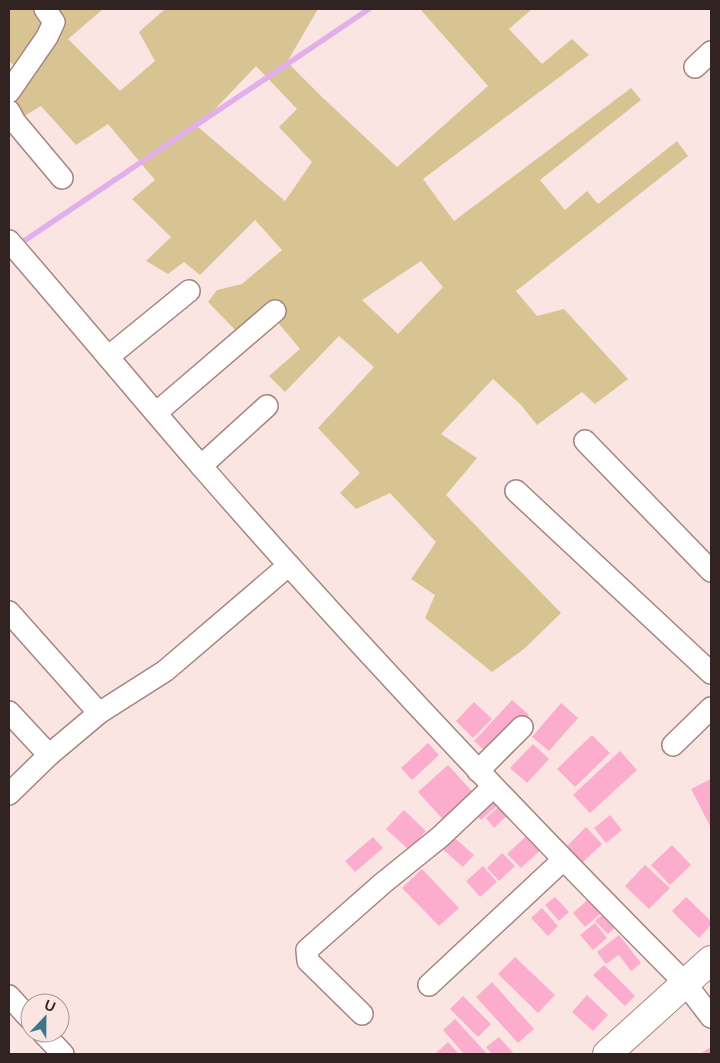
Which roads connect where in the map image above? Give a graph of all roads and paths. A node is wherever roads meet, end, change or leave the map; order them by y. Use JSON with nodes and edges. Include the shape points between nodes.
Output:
{"nodes":[{"id":1,"x":56,"y":13,"type":"edge"},
{"id":2,"x":711,"y":52,"type":"edge"},
{"id":3,"x":695,"y":66,"type":"dead end"},
{"id":4,"x":9,"y":92,"type":"edge"},
{"id":5,"x":9,"y":112,"type":"edge"},
{"id":6,"x":62,"y":178,"type":"dead end"},
{"id":7,"x":9,"y":241,"type":"edge"},
{"id":8,"x":189,"y":291,"type":"dead end"},
{"id":9,"x":275,"y":311,"type":"dead end"},
{"id":10,"x":108,"y":357,"type":"junction"},
{"id":11,"x":267,"y":406,"type":"dead end"},
{"id":12,"x":156,"y":413,"type":"junction"},
{"id":13,"x":585,"y":442,"type":"dead end"},
{"id":14,"x":201,"y":466,"type":"junction"},
{"id":15,"x":516,"y":491,"type":"dead end"},
{"id":16,"x":289,"y":565,"type":"junction"},
{"id":17,"x":711,"y":570,"type":"edge"},
{"id":18,"x":9,"y":612,"type":"edge"},
{"id":19,"x":711,"y":673,"type":"edge"},
{"id":20,"x":711,"y":708,"type":"edge"},
{"id":21,"x":9,"y":712,"type":"edge"},
{"id":22,"x":99,"y":713,"type":"junction"},
{"id":23,"x":522,"y":727,"type":"dead end"},
{"id":24,"x":673,"y":745,"type":"dead end"},
{"id":25,"x":49,"y":755,"type":"junction"},
{"id":26,"x":478,"y":771,"type":"junction"},
{"id":27,"x":493,"y":788,"type":"junction"},
{"id":28,"x":9,"y":794,"type":"edge"},
{"id":29,"x":563,"y":860,"type":"junction"},
{"id":30,"x":711,"y":960,"type":"edge"},
{"id":31,"x":685,"y":983,"type":"junction"},
{"id":32,"x":429,"y":985,"type":"dead end"},
{"id":33,"x":9,"y":996,"type":"edge"},
{"id":34,"x":20,"y":1008,"type":"edge"},
{"id":35,"x":362,"y":1014,"type":"dead end"},
{"id":36,"x":711,"y":1017,"type":"edge"},
{"id":37,"x":53,"y":1043,"type":"edge"},
{"id":38,"x":63,"y":1054,"type":"edge"},
{"id":39,"x":607,"y":1054,"type":"edge"}],
"edges":[{"from":1,"to":4,"type":"street","via":[[47,37]]},
{"from":2,"to":3,"type":"street"},
{"from":5,"to":6,"type":"street"},
{"from":7,"to":10,"type":"street"},
{"from":8,"to":10,"type":"street"},
{"from":9,"to":12,"type":"street"},
{"from":10,"to":12,"type":"street"},
{"from":11,"to":14,"type":"street"},
{"from":12,"to":14,"type":"street"},
{"from":13,"to":17,"type":"street"},
{"from":14,"to":16,"type":"street"},
{"from":15,"to":19,"type":"street"},
{"from":16,"to":22,"type":"street","via":[[165,671]]},
{"from":16,"to":26,"type":"street"},
{"from":18,"to":22,"type":"street"},
{"from":20,"to":24,"type":"street"},
{"from":21,"to":25,"type":"street"},
{"from":22,"to":25,"type":"street"},
{"from":23,"to":26,"type":"street"},
{"from":25,"to":28,"type":"street"},
{"from":26,"to":27,"type":"street"},
{"from":27,"to":29,"type":"street"},
{"from":27,"to":35,"type":"street","via":[[307,950],[308,961]]},
{"from":29,"to":31,"type":"street"},
{"from":29,"to":32,"type":"street"},
{"from":30,"to":31,"type":"highway"},
{"from":31,"to":36,"type":"street"},
{"from":31,"to":39,"type":"highway"},
{"from":33,"to":34,"type":"street"},
{"from":37,"to":38,"type":"street"}]}
